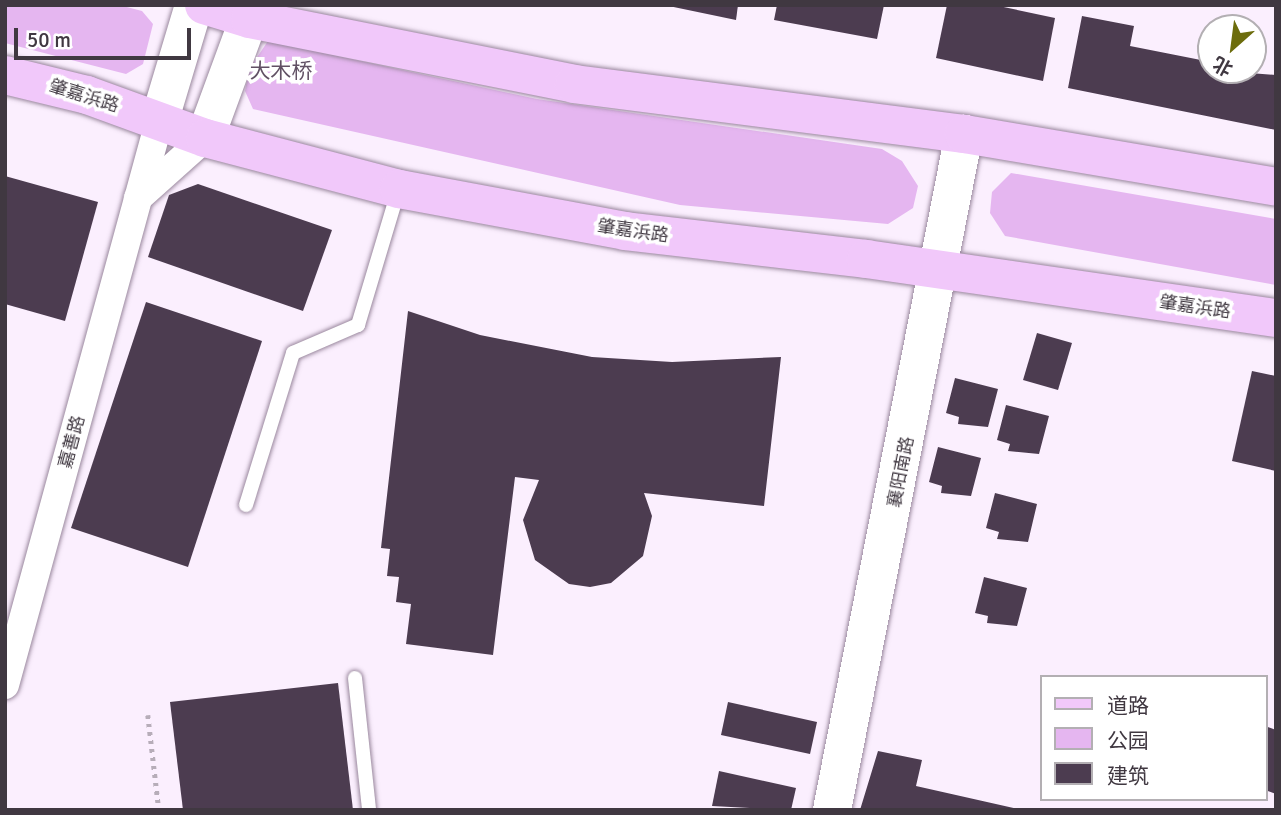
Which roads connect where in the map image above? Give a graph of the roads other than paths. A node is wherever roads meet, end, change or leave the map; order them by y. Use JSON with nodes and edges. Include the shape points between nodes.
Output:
{"nodes":[{"id":1,"x":194,"y":5,"type":"edge"},
{"id":2,"x":204,"y":5,"type":"edge"},
{"id":3,"x":252,"y":12,"type":"edge"},
{"id":4,"x":5,"y":75,"type":"edge"},
{"id":5,"x":159,"y":122,"type":"junction"},
{"id":6,"x":964,"y":134,"type":"junction"},
{"id":7,"x":205,"y":138,"type":"junction"},
{"id":8,"x":1276,"y":187,"type":"edge"},
{"id":9,"x":399,"y":189,"type":"junction"},
{"id":10,"x":138,"y":198,"type":"junction"},
{"id":11,"x":940,"y":270,"type":"junction"},
{"id":12,"x":1276,"y":318,"type":"edge"},
{"id":13,"x":246,"y":505,"type":"dead end"},
{"id":14,"x":355,"y":678,"type":"dead end"},
{"id":15,"x":5,"y":685,"type":"edge"},
{"id":16,"x":369,"y":810,"type":"edge"},
{"id":17,"x":832,"y":810,"type":"edge"}],
"edges":[{"from":1,"to":5,"type":"street"},
{"from":2,"to":3,"type":"main road"},
{"from":3,"to":6,"type":"main road","via":[[574,84]]},
{"from":3,"to":7,"type":"street"},
{"from":4,"to":5,"type":"main road","name":"肇嘉浜路","via":[[87,94]]},
{"from":5,"to":7,"type":"main road","name":"肇嘉浜路"},
{"from":5,"to":10,"type":"street","name":"嘉善路"},
{"from":6,"to":8,"type":"main road"},
{"from":6,"to":11,"type":"street","name":"襄阳南路"},
{"from":7,"to":9,"type":"main road","name":"肇嘉浜路"},
{"from":7,"to":10,"type":"street"},
{"from":9,"to":11,"type":"main road","name":"肇嘉浜路","via":[[625,231]]},
{"from":9,"to":13,"type":"lane","via":[[358,326],[293,353]]},
{"from":10,"to":15,"type":"street","name":"嘉善路"},
{"from":11,"to":12,"type":"main road","name":"肇嘉浜路"},
{"from":11,"to":17,"type":"street","name":"襄阳南路"},
{"from":14,"to":16,"type":"lane"}]}
